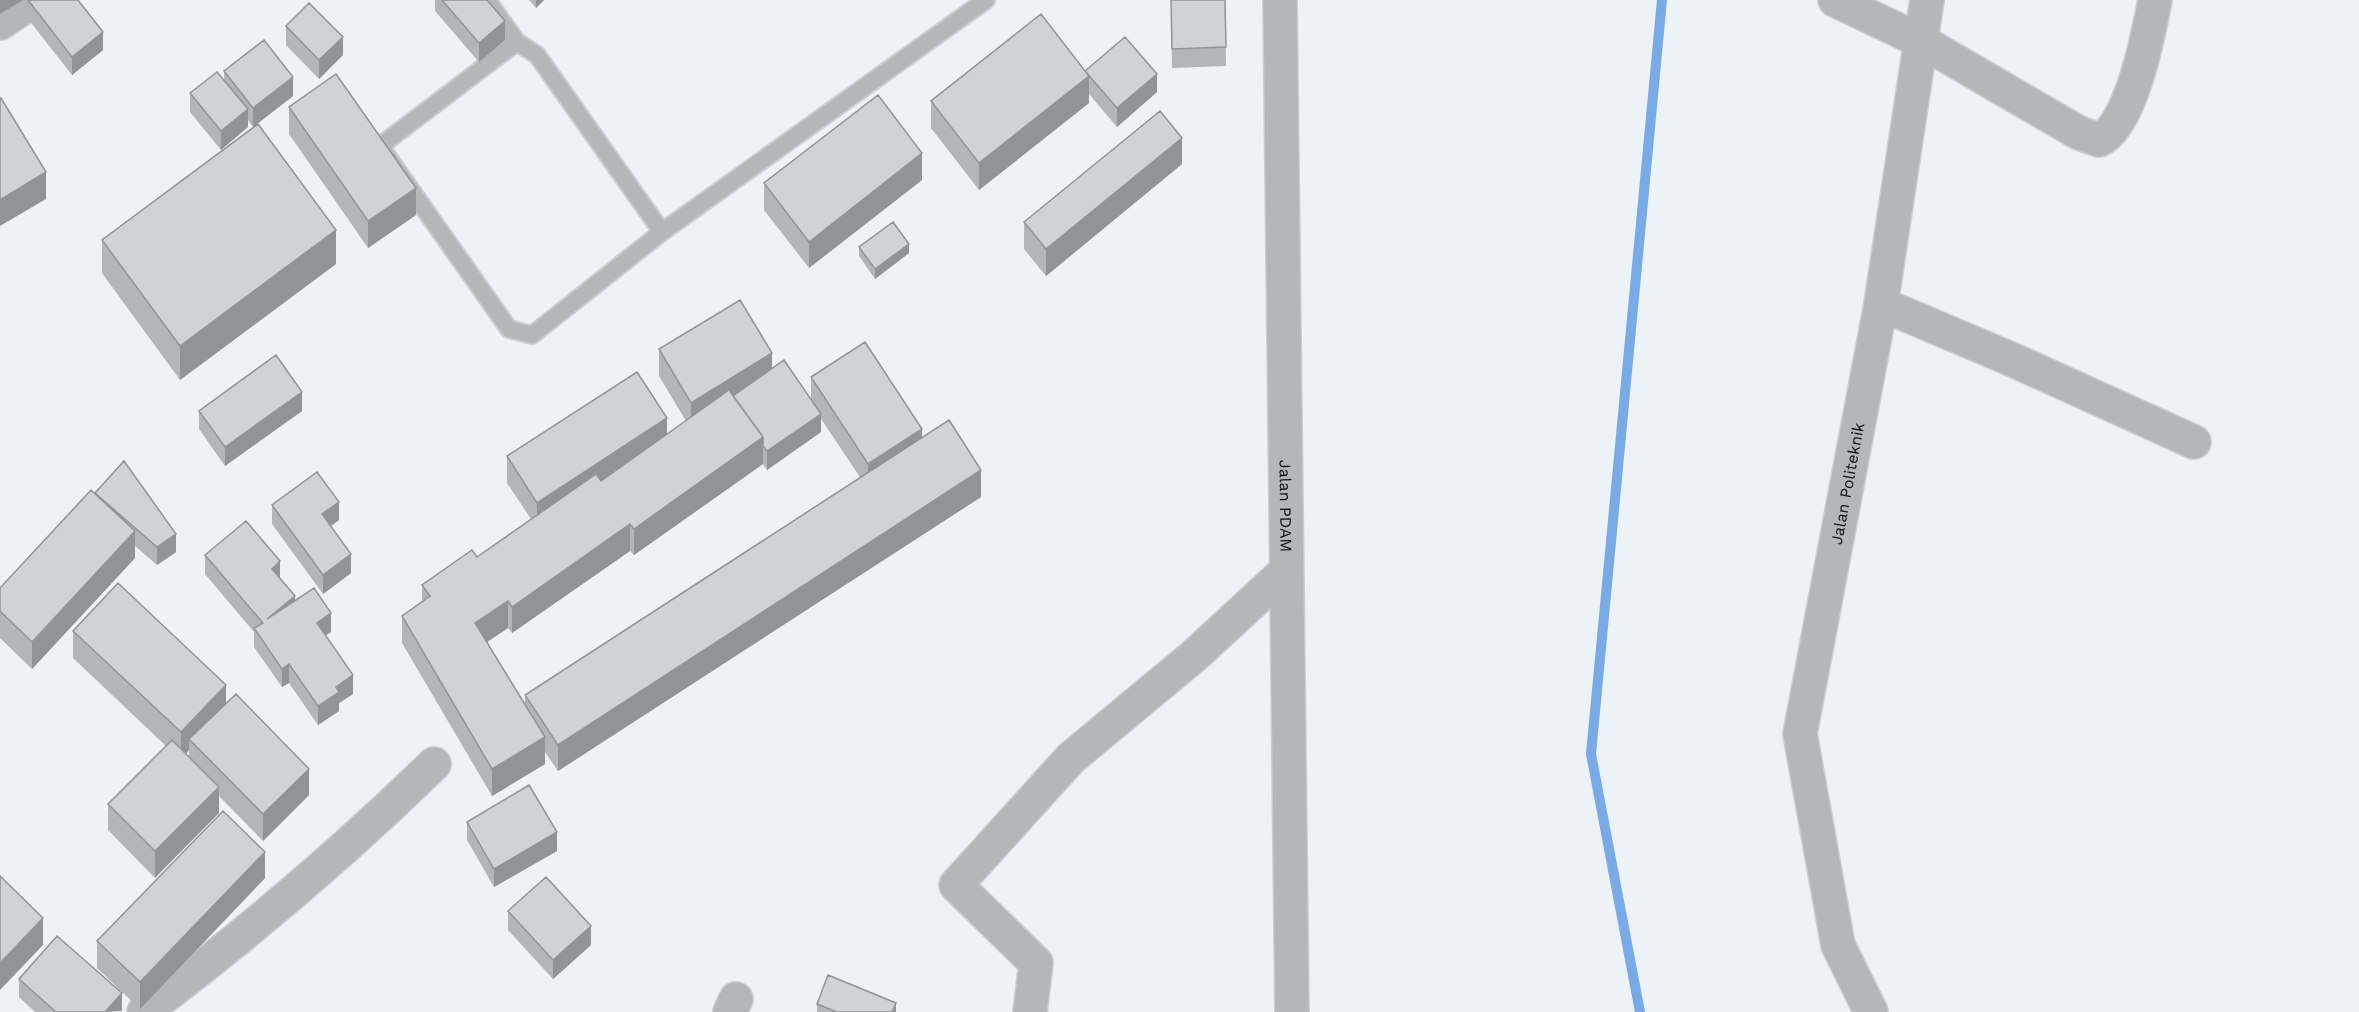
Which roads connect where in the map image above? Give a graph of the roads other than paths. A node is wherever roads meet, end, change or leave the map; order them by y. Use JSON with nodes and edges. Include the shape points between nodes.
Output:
{"nodes":[{"id":1,"x":34,"y":0,"type":"edge"},
{"id":2,"x":487,"y":0,"type":"edge"},
{"id":3,"x":986,"y":0,"type":"edge"},
{"id":4,"x":1280,"y":0,"type":"edge"},
{"id":5,"x":1835,"y":0,"type":"edge"},
{"id":6,"x":1927,"y":0,"type":"edge"},
{"id":7,"x":2155,"y":0,"type":"edge"},
{"id":8,"x":0,"y":22,"type":"edge"},
{"id":9,"x":1921,"y":41,"type":"junction"},
{"id":10,"x":517,"y":42,"type":"junction"},
{"id":11,"x":662,"y":232,"type":"junction"},
{"id":12,"x":1881,"y":304,"type":"junction"},
{"id":13,"x":2194,"y":442,"type":"dead end"},
{"id":14,"x":1286,"y":571,"type":"junction"},
{"id":15,"x":434,"y":764,"type":"dead end"},
{"id":16,"x":144,"y":1012,"type":"edge"},
{"id":17,"x":1030,"y":1012,"type":"edge"},
{"id":18,"x":1292,"y":1012,"type":"edge"},
{"id":19,"x":1871,"y":1012,"type":"edge"}],
"edges":[{"from":1,"to":8,"type":"street"},
{"from":2,"to":10,"type":"lane"},
{"from":3,"to":11,"type":"lane"},
{"from":4,"to":14,"type":"street","name":"Jalan PDAM"},
{"from":5,"to":9,"type":"street"},
{"from":6,"to":9,"type":"street","name":"Jalan Politeknik"},
{"from":7,"to":9,"type":"street","via":[[2133,88],[2109,134],[2099,140],[2079,133]]},
{"from":9,"to":12,"type":"street","name":"Jalan Politeknik"},
{"from":10,"to":11,"type":"lane","via":[[537,55]]},
{"from":10,"to":11,"type":"lane","via":[[380,146],[509,328],[532,335]]},
{"from":12,"to":13,"type":"street"},
{"from":12,"to":19,"type":"street","name":"Jalan Politeknik","via":[[1800,734],[1838,945]]},
{"from":14,"to":17,"type":"street","via":[[1194,656],[1071,758],[956,885],[1036,963]]},
{"from":14,"to":18,"type":"street","name":"Jalan PDAM"},
{"from":15,"to":16,"type":"street","via":[[302,886],[233,945]]}]}
